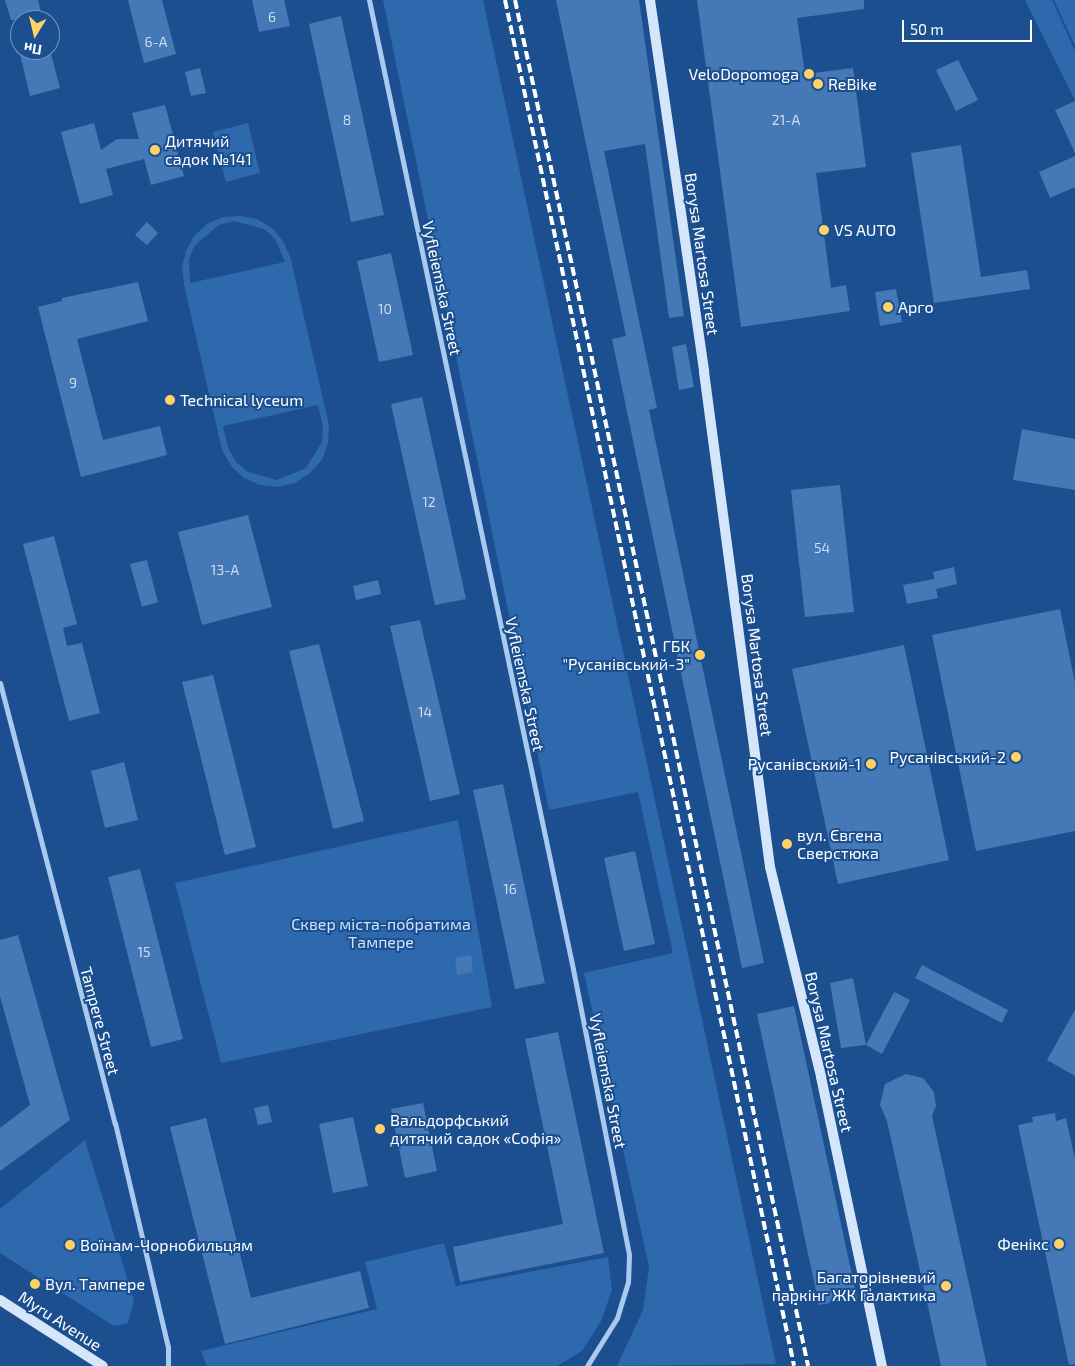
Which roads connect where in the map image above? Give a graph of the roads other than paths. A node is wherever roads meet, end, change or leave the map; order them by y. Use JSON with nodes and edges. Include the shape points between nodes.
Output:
{"nodes":[{"id":1,"x":369,"y":0,"type":"edge"},
{"id":2,"x":650,"y":0,"type":"edge"},
{"id":3,"x":0,"y":683,"type":"edge"},
{"id":4,"x":0,"y":1300,"type":"edge"},
{"id":5,"x":103,"y":1366,"type":"edge"},
{"id":6,"x":168,"y":1366,"type":"edge"},
{"id":7,"x":587,"y":1366,"type":"edge"},
{"id":8,"x":882,"y":1366,"type":"edge"}],
"edges":[{"from":1,"to":7,"type":"street","name":"Vyfleiemska Street","via":[[571,959],[629,1255],[628,1282],[617,1318]]},
{"from":2,"to":8,"type":"main road","name":"Borysa Martosa Street","via":[[770,867],[821,1076]]},
{"from":3,"to":6,"type":"street","name":"Tampere Street","via":[[115,1123],[168,1346]]},
{"from":4,"to":5,"type":"main road","name":"Myru Avenue"}]}
